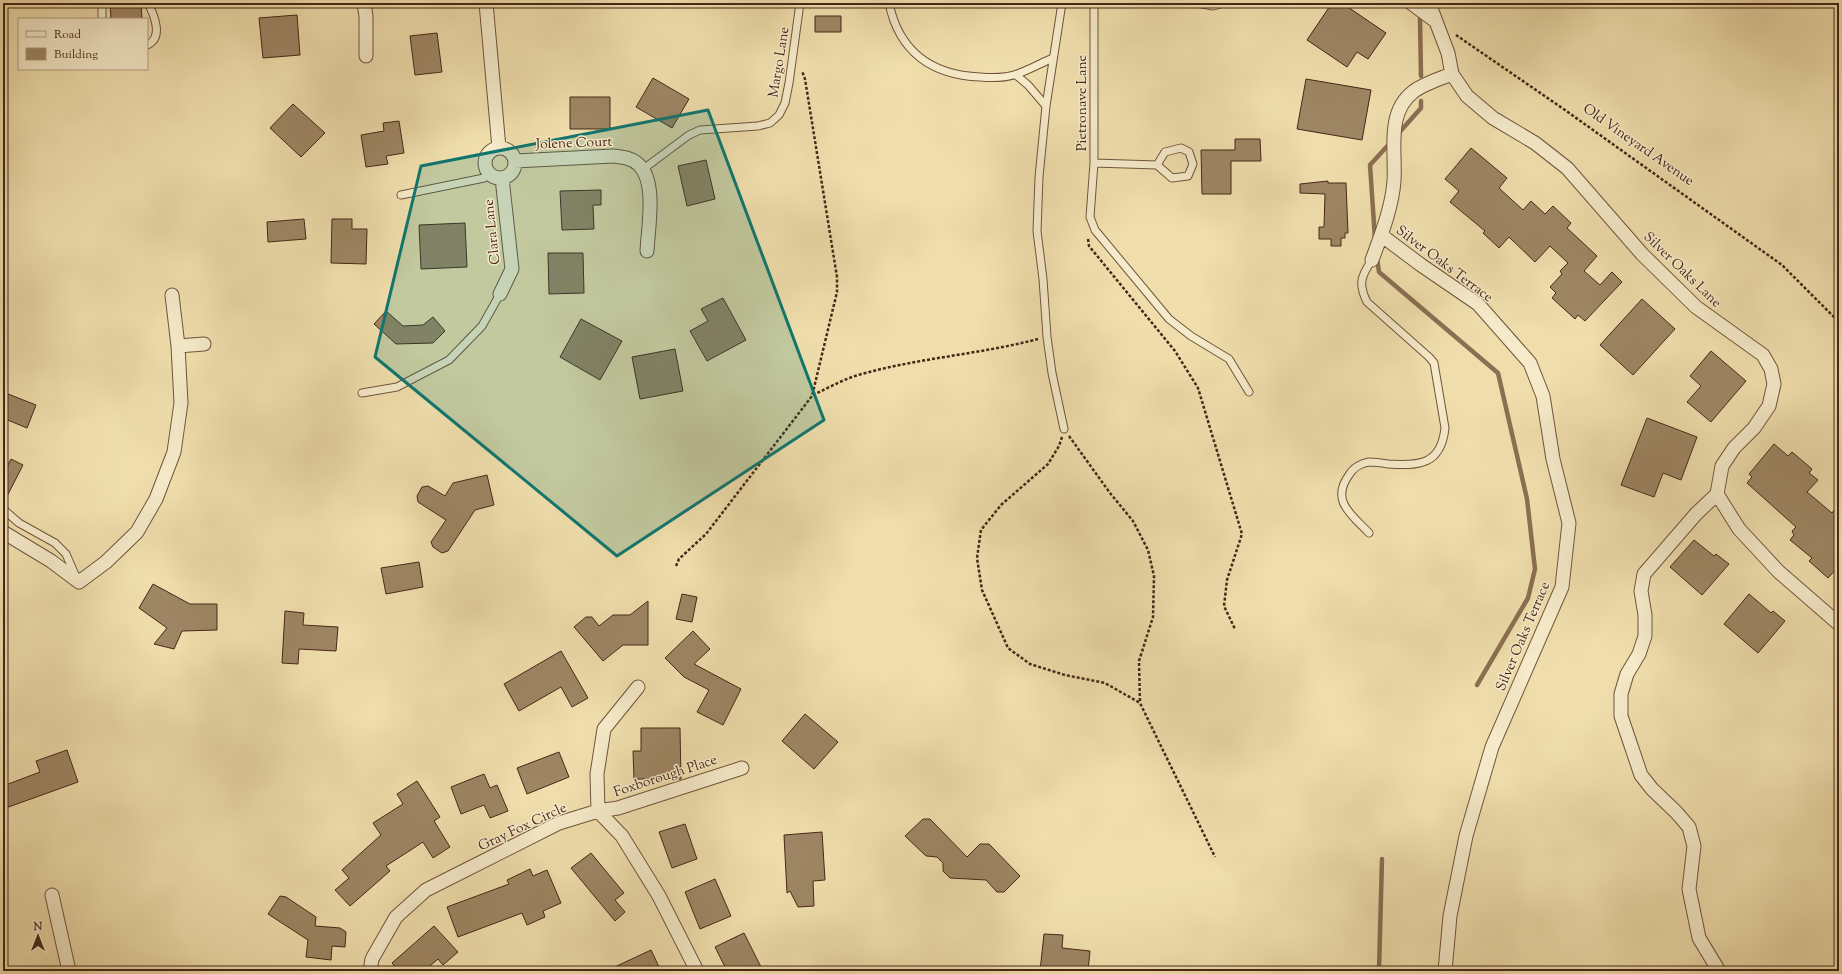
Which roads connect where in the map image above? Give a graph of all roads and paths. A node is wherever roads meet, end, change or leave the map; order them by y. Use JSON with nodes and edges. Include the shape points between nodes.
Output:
{"nodes":[{"id":1,"x":102,"y":3,"type":"edge"},
{"id":2,"x":148,"y":3,"type":"edge"},
{"id":3,"x":364,"y":3,"type":"edge"},
{"id":4,"x":486,"y":3,"type":"edge"},
{"id":5,"x":800,"y":3,"type":"edge"},
{"id":6,"x":889,"y":3,"type":"edge"},
{"id":7,"x":1062,"y":3,"type":"edge"},
{"id":8,"x":1094,"y":3,"type":"edge"},
{"id":9,"x":1139,"y":3,"type":"edge"},
{"id":10,"x":1143,"y":3,"type":"edge"},
{"id":11,"x":1197,"y":3,"type":"edge"},
{"id":12,"x":1224,"y":3,"type":"edge"},
{"id":13,"x":1411,"y":3,"type":"edge"},
{"id":14,"x":1429,"y":3,"type":"edge"},
{"id":15,"x":102,"y":18,"type":"edge"},
{"id":16,"x":1434,"y":20,"type":"junction"},
{"id":17,"x":148,"y":45,"type":"edge"},
{"id":18,"x":793,"y":54,"type":"junction"},
{"id":19,"x":366,"y":56,"type":"dead end"},
{"id":20,"x":1053,"y":58,"type":"junction"},
{"id":21,"x":1452,"y":74,"type":"junction"},
{"id":22,"x":1016,"y":75,"type":"junction"},
{"id":23,"x":1046,"y":106,"type":"junction"},
{"id":24,"x":499,"y":148,"type":"junction"},
{"id":25,"x":515,"y":161,"type":"junction"},
{"id":26,"x":1094,"y":163,"type":"junction"},
{"id":27,"x":1158,"y":165,"type":"junction"},
{"id":28,"x":642,"y":170,"type":"junction"},
{"id":29,"x":496,"y":176,"type":"junction"},
{"id":30,"x":401,"y":195,"type":"dead end"},
{"id":31,"x":1087,"y":233,"type":"dead end"},
{"id":32,"x":1381,"y":235,"type":"junction"},
{"id":33,"x":647,"y":251,"type":"dead end"},
{"id":34,"x":1372,"y":260,"type":"joint"},
{"id":35,"x":500,"y":294,"type":"joint"},
{"id":36,"x":172,"y":295,"type":"dead end"},
{"id":37,"x":1839,"y":322,"type":"edge"},
{"id":38,"x":1047,"y":337,"type":"junction"},
{"id":39,"x":204,"y":344,"type":"dead end"},
{"id":40,"x":178,"y":346,"type":"junction"},
{"id":41,"x":1248,"y":392,"type":"dead end"},
{"id":42,"x":362,"y":393,"type":"dead end"},
{"id":43,"x":812,"y":396,"type":"junction"},
{"id":44,"x":1064,"y":429,"type":"junction"},
{"id":45,"x":1717,"y":494,"type":"junction"},
{"id":46,"x":3,"y":509,"type":"edge"},
{"id":47,"x":3,"y":532,"type":"edge"},
{"id":48,"x":1370,"y":532,"type":"dead end"},
{"id":49,"x":676,"y":566,"type":"dead end"},
{"id":50,"x":79,"y":582,"type":"junction"},
{"id":51,"x":1839,"y":624,"type":"edge"},
{"id":52,"x":1235,"y":629,"type":"dead end"},
{"id":53,"x":638,"y":688,"type":"dead end"},
{"id":54,"x":1140,"y":703,"type":"junction"},
{"id":55,"x":742,"y":768,"type":"dead end"},
{"id":56,"x":598,"y":811,"type":"junction"},
{"id":57,"x":1216,"y":857,"type":"dead end"},
{"id":58,"x":52,"y":895,"type":"dead end"},
{"id":59,"x":69,"y":971,"type":"edge"},
{"id":60,"x":370,"y":971,"type":"edge"},
{"id":61,"x":697,"y":971,"type":"edge"},
{"id":62,"x":1445,"y":971,"type":"edge"},
{"id":63,"x":1719,"y":971,"type":"edge"}],
"edges":[{"from":1,"to":15,"type":"lane"},
{"from":2,"to":17,"type":"lane","via":[[156,26],[156,38]]},
{"from":3,"to":19,"type":"street"},
{"from":4,"to":24,"type":"street"},
{"from":5,"to":18,"type":"lane","name":"Margo Lane"},
{"from":6,"to":22,"type":"lane","via":[[892,16],[906,43],[925,63],[961,76],[994,78]]},
{"from":7,"to":20,"type":"lane"},
{"from":8,"to":26,"type":"lane","name":"Pietronave Lane"},
{"from":9,"to":10,"type":"lane"},
{"from":11,"to":12,"type":"lane","via":[[1213,6]]},
{"from":13,"to":16,"type":"street"},
{"from":14,"to":16,"type":"street","name":"Silver Oaks Lane"},
{"from":16,"to":21,"type":"street","name":"Silver Oaks Lane","via":[[1448,53]]},
{"from":16,"to":37,"type":"path","name":"Old Vineyard Avenue","via":[[1782,265]]},
{"from":18,"to":28,"type":"lane","name":"Margo Lane","via":[[785,103],[779,115],[770,123],[700,130]]},
{"from":18,"to":43,"type":"path","via":[[805,79],[837,277],[837,292]]},
{"from":20,"to":22,"type":"lane"},
{"from":20,"to":23,"type":"lane"},
{"from":21,"to":32,"type":"street","via":[[1413,92],[1399,108],[1395,122],[1394,182]]},
{"from":21,"to":45,"type":"street","name":"Silver Oaks Lane","via":[[1468,96],[1493,118],[1535,143],[1567,168],[1642,254],[1696,307],[1763,355],[1772,369],[1774,384],[1769,406],[1722,466]]},
{"from":22,"to":23,"type":"lane"},
{"from":23,"to":38,"type":"lane","via":[[1039,177],[1038,231]]},
{"from":24,"to":25,"type":"street","via":[[510,151]]},
{"from":24,"to":29,"type":"street","via":[[491,150],[485,159],[485,165]]},
{"from":25,"to":28,"type":"street","name":"Jolene Court","via":[[613,156],[627,157]]},
{"from":25,"to":29,"type":"street","via":[[512,171]]},
{"from":26,"to":27,"type":"lane","name":"Pietronave Lane"},
{"from":26,"to":41,"type":"lane","via":[[1090,217],[1095,230],[1170,318],[1191,336],[1229,359]]},
{"from":27,"to":27,"type":"lane","via":[[1165,152],[1181,148],[1189,152],[1193,164],[1188,176],[1172,178]]},
{"from":28,"to":33,"type":"street","name":"Jolene Court","via":[[649,187]]},
{"from":29,"to":30,"type":"lane"},
{"from":29,"to":35,"type":"street","name":"Clara Lane","via":[[512,269]]},
{"from":31,"to":52,"type":"path","via":[[1090,246],[1175,351],[1198,388],[1242,534],[1227,580],[1224,606]]},
{"from":32,"to":34,"type":"street"},
{"from":32,"to":62,"type":"street","name":"Silver Oaks Terrace","via":[[1478,304],[1530,363],[1543,396],[1553,459],[1569,523],[1562,587],[1492,747],[1466,836],[1450,916]]},
{"from":34,"to":48,"type":"lane","via":[[1361,281],[1362,293],[1367,302],[1434,363],[1445,428],[1439,449],[1431,459],[1421,464],[1370,462],[1350,472],[1342,485],[1342,498],[1346,510]]},
{"from":35,"to":42,"type":"lane","name":"Clara Lane","via":[[482,326],[449,360],[397,387]]},
{"from":36,"to":40,"type":"street"},
{"from":38,"to":43,"type":"path","via":[[1010,346],[897,365],[853,377]]},
{"from":38,"to":44,"type":"lane"},
{"from":39,"to":40,"type":"street"},
{"from":40,"to":50,"type":"street","via":[[180,403],[174,452],[156,498],[137,532],[106,562]]},
{"from":43,"to":49,"type":"path","via":[[706,534],[679,559]]},
{"from":44,"to":54,"type":"path","via":[[1089,466],[1133,521],[1148,550],[1154,576],[1153,617],[1139,661]]},
{"from":44,"to":54,"type":"path","via":[[1059,446],[1048,464],[1001,505],[981,530],[977,558],[982,590],[1008,648],[1030,664],[1065,675],[1106,683]]},
{"from":45,"to":51,"type":"street","via":[[1739,529],[1774,567]]},
{"from":45,"to":63,"type":"street","via":[[1696,514],[1644,574],[1641,591],[1644,636],[1640,654],[1627,674],[1621,694],[1621,716],[1641,775],[1689,827],[1694,846],[1689,889],[1694,917],[1699,938]]},
{"from":46,"to":50,"type":"lane","via":[[19,523],[56,543],[66,554]]},
{"from":47,"to":50,"type":"street","via":[[51,561]]},
{"from":53,"to":56,"type":"street","via":[[604,729],[597,774]]},
{"from":54,"to":57,"type":"path"},
{"from":55,"to":56,"type":"street","name":"Foxborough Place","via":[[618,808]]},
{"from":56,"to":60,"type":"street","name":"Gray Fox Circle","via":[[559,823],[426,890],[396,917],[372,959]]},
{"from":56,"to":61,"type":"street","via":[[622,836],[659,896]]},
{"from":58,"to":59,"type":"street"}]}
